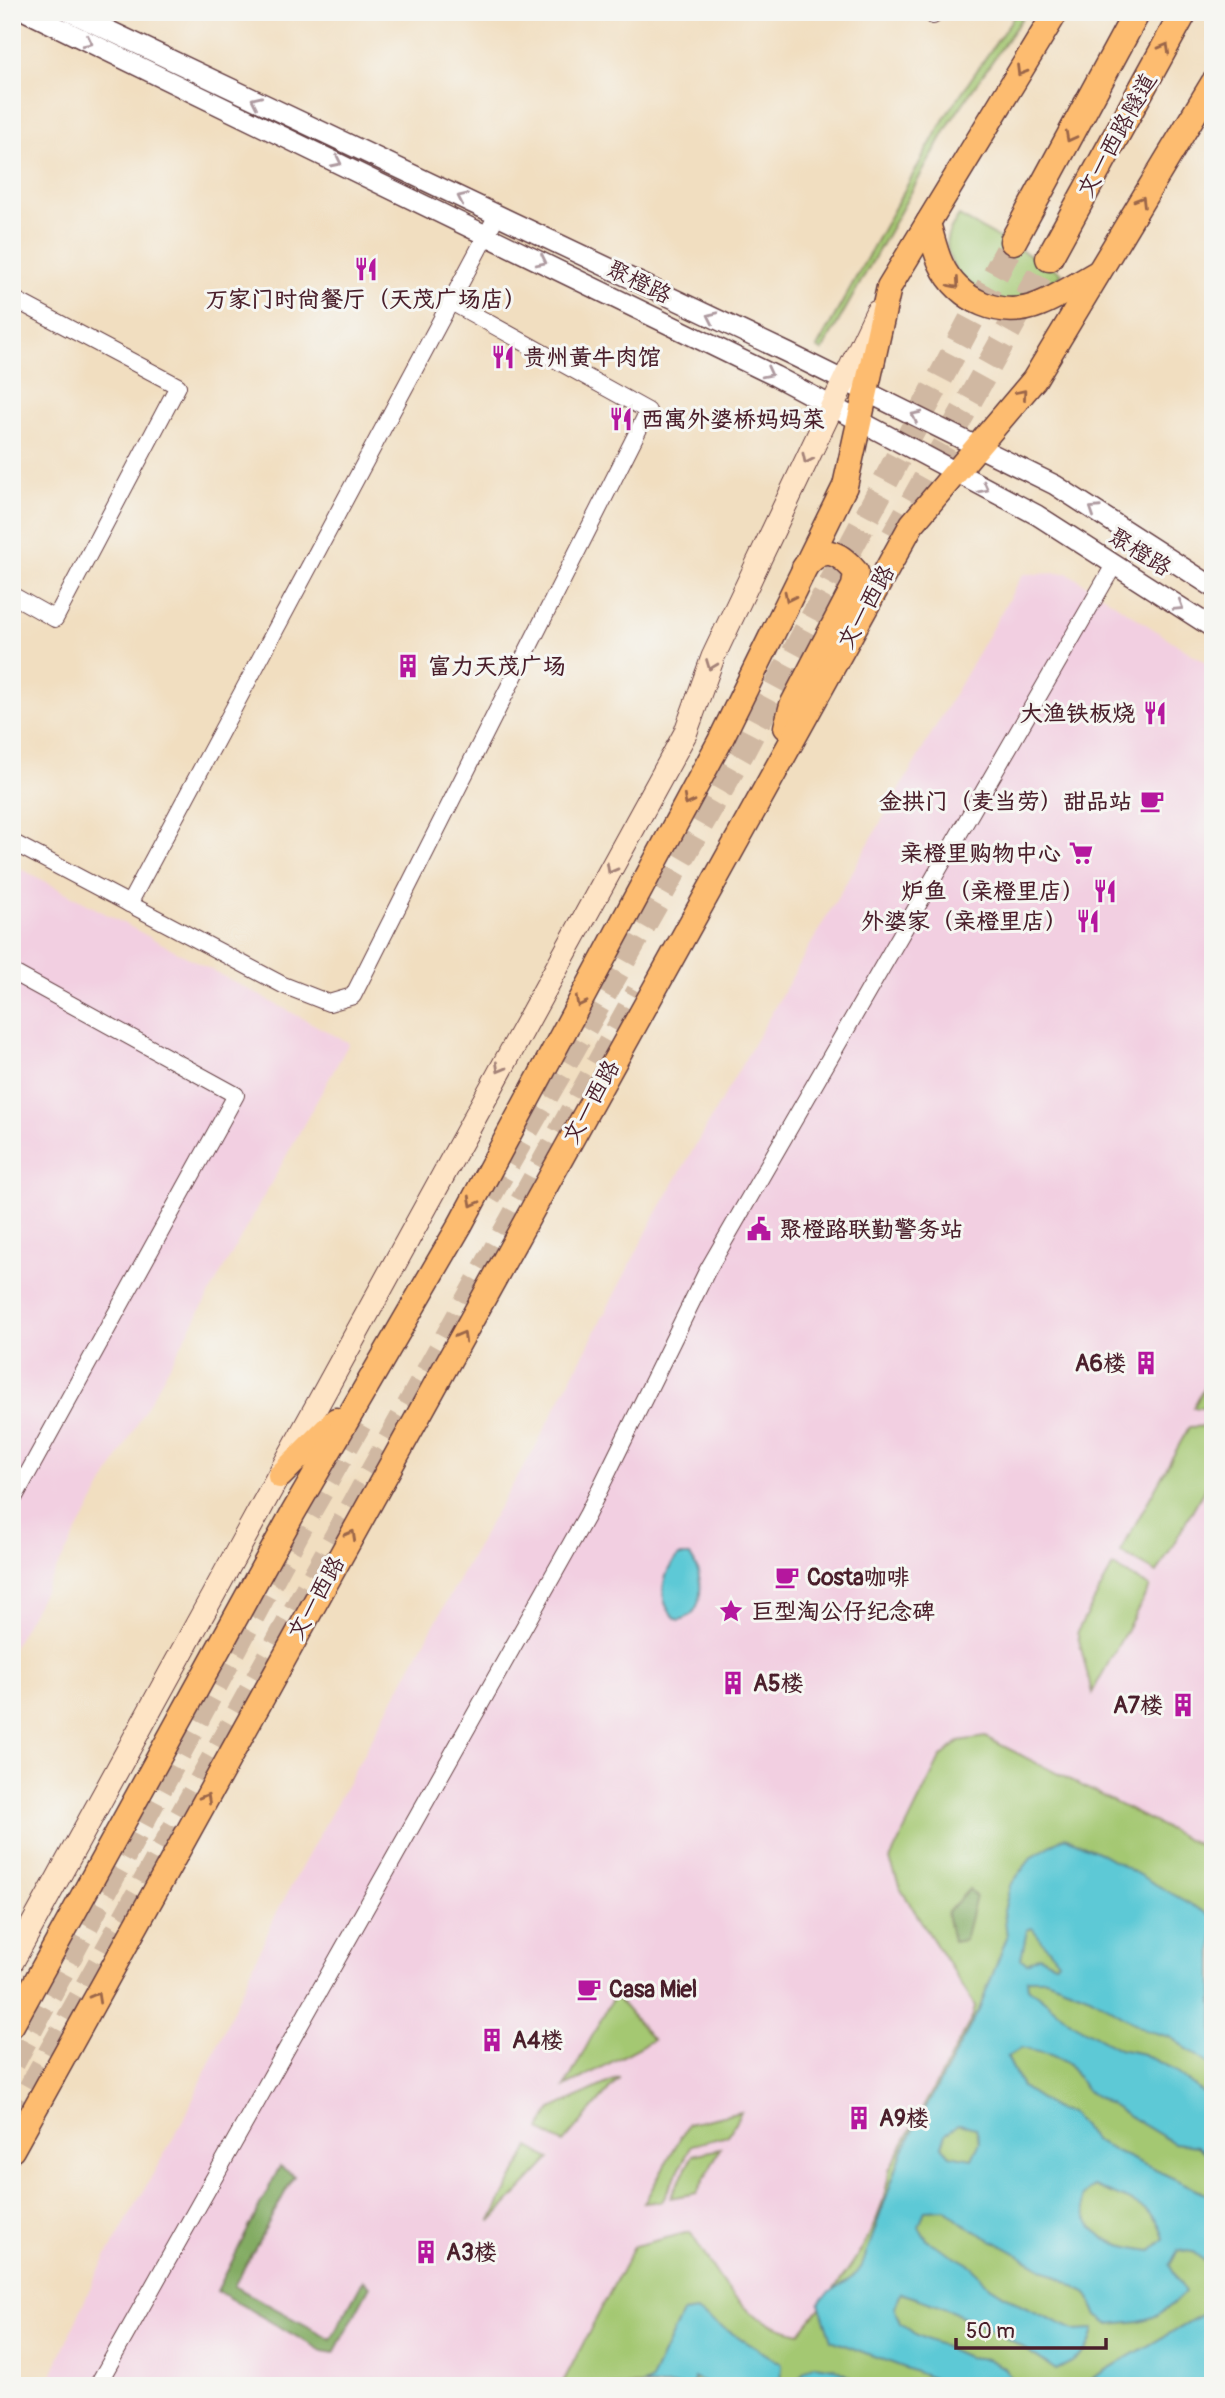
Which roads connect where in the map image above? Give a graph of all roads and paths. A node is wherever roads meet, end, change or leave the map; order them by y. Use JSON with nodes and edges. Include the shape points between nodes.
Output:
{"nodes":[{"id":1,"x":27,"y":12,"type":"edge"},
{"id":2,"x":70,"y":12,"type":"edge"},
{"id":3,"x":1056,"y":12,"type":"edge"},
{"id":4,"x":1137,"y":12,"type":"edge"},
{"id":5,"x":1184,"y":12,"type":"edge"},
{"id":6,"x":1213,"y":83,"type":"edge"},
{"id":7,"x":497,"y":215,"type":"junction"},
{"id":8,"x":928,"y":223,"type":"junction"},
{"id":9,"x":486,"y":234,"type":"junction"},
{"id":10,"x":1013,"y":242,"type":"tunnel mouth"},
{"id":11,"x":1049,"y":258,"type":"tunnel mouth"},
{"id":12,"x":1100,"y":271,"type":"junction"},
{"id":13,"x":12,"y":298,"type":"edge"},
{"id":14,"x":451,"y":302,"type":"junction"},
{"id":15,"x":855,"y":386,"type":"junction"},
{"id":16,"x":832,"y":407,"type":"junction"},
{"id":17,"x":859,"y":421,"type":"junction"},
{"id":18,"x":977,"y":446,"type":"junction"},
{"id":19,"x":956,"y":472,"type":"junction"},
{"id":20,"x":1114,"y":565,"type":"junction"},
{"id":21,"x":803,"y":569,"type":"junction"},
{"id":22,"x":1213,"y":587,"type":"edge"},
{"id":23,"x":12,"y":595,"type":"edge"},
{"id":24,"x":1213,"y":628,"type":"edge"},
{"id":25,"x":766,"y":788,"type":"junction"},
{"id":26,"x":12,"y":842,"type":"edge"},
{"id":27,"x":129,"y":904,"type":"junction"},
{"id":28,"x":12,"y":972,"type":"edge"},
{"id":29,"x":359,"y":1397,"type":"junction"},
{"id":30,"x":280,"y":1476,"type":"junction"},
{"id":31,"x":12,"y":1503,"type":"edge"},
{"id":32,"x":12,"y":1962,"type":"edge"},
{"id":33,"x":12,"y":2025,"type":"edge"},
{"id":34,"x":12,"y":2150,"type":"edge"},
{"id":35,"x":97,"y":2386,"type":"edge"}],
"edges":[{"from":1,"to":9,"type":"street","name":"聚橙路","one_way":true},
{"from":7,"to":2,"type":"street","name":"聚橙路","one_way":true},
{"from":3,"to":8,"type":"main road","one_way":true},
{"from":4,"to":10,"type":"highway","name":"文一西路隧道","one_way":true},
{"from":11,"to":5,"type":"highway","name":"文一西路隧道","one_way":true},
{"from":12,"to":6,"type":"main road","name":"文一西路","one_way":true},
{"from":7,"to":9,"type":"street"},
{"from":15,"to":7,"type":"street","name":"聚橙路","one_way":true},
{"from":8,"to":12,"type":"main road","one_way":true,"via":[[950,279],[964,294],[988,307],[1026,309]]},
{"from":8,"to":15,"type":"main road","via":[[889,287]]},
{"from":9,"to":14,"type":"street"},
{"from":9,"to":16,"type":"street","name":"聚橙路","one_way":true},
{"from":18,"to":12,"type":"main road","name":"文一西路","one_way":true,"via":[[1034,380]]},
{"from":13,"to":23,"type":"street","via":[[178,386],[55,619]]},
{"from":14,"to":27,"type":"street"},
{"from":14,"to":27,"type":"street","via":[[648,411],[354,996],[329,1003],[283,985]]},
{"from":15,"to":16,"type":"main road"},
{"from":15,"to":17,"type":"main road"},
{"from":18,"to":15,"type":"street","name":"聚橙路","one_way":true},
{"from":16,"to":17,"type":"street","name":"聚橙路"},
{"from":16,"to":30,"type":"main road","one_way":true,"via":[[713,657],[685,734]]},
{"from":17,"to":19,"type":"street","name":"聚橙路"},
{"from":17,"to":21,"type":"main road","via":[[845,486]]},
{"from":18,"to":19,"type":"main road","name":"文一西路"},
{"from":22,"to":18,"type":"street","name":"聚橙路","one_way":true,"via":[[1055,485]]},
{"from":19,"to":20,"type":"street","name":"聚橙路","one_way":true},
{"from":19,"to":25,"type":"main road","name":"文一西路","via":[[912,524]]},
{"from":20,"to":24,"type":"street","name":"聚橙路","one_way":true},
{"from":20,"to":35,"type":"street","via":[[707,1271],[587,1515]]},
{"from":21,"to":25,"type":"main road","via":[[814,555],[831,552],[856,572],[854,586],[792,705]]},
{"from":21,"to":29,"type":"main road","one_way":true,"via":[[719,743],[459,1227]]},
{"from":34,"to":25,"type":"main road","name":"文一西路","one_way":true},
{"from":26,"to":27,"type":"street"},
{"from":28,"to":31,"type":"street","via":[[236,1095]]},
{"from":29,"to":30,"type":"main road"},
{"from":29,"to":33,"type":"main road"},
{"from":30,"to":32,"type":"main road"}]}
